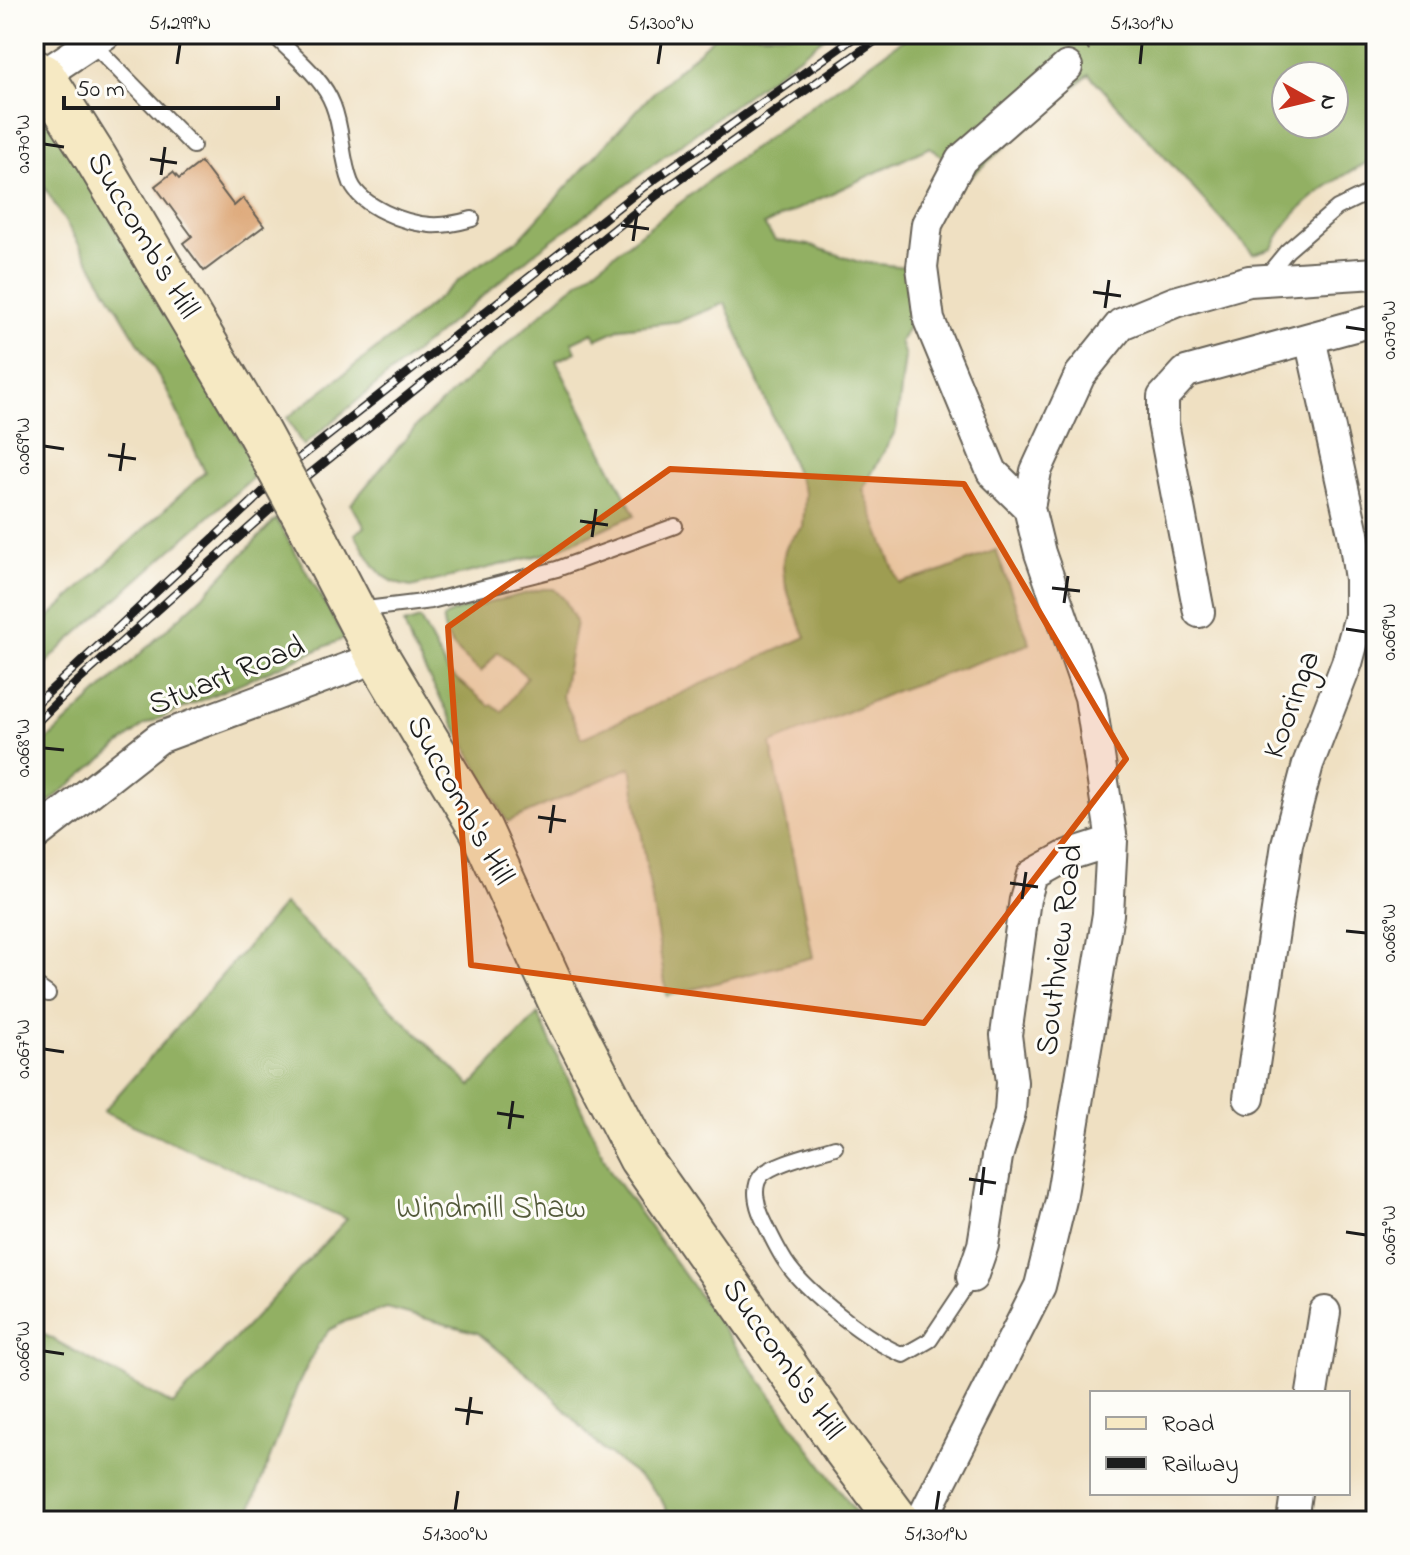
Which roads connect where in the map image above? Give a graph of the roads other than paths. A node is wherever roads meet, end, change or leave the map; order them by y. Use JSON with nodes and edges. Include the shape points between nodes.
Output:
{"nodes":[{"id":1,"x":273,"y":34,"type":"edge"},
{"id":2,"x":99,"y":38,"type":"edge"},
{"id":3,"x":1067,"y":67,"type":"dead end"},
{"id":4,"x":38,"y":73,"type":"edge"},
{"id":5,"x":193,"y":146,"type":"dead end"},
{"id":6,"x":1376,"y":189,"type":"edge"},
{"id":7,"x":472,"y":219,"type":"dead end"},
{"id":8,"x":1376,"y":273,"type":"edge"},
{"id":9,"x":1264,"y":280,"type":"junction"},
{"id":10,"x":1376,"y":320,"type":"edge"},
{"id":11,"x":1310,"y":338,"type":"junction"},
{"id":12,"x":1029,"y":508,"type":"junction"},
{"id":13,"x":675,"y":526,"type":"dead end"},
{"id":14,"x":353,"y":610,"type":"junction"},
{"id":15,"x":1199,"y":612,"type":"dead end"},
{"id":16,"x":378,"y":657,"type":"junction"},
{"id":17,"x":34,"y":836,"type":"edge"},
{"id":18,"x":1112,"y":841,"type":"junction"},
{"id":19,"x":34,"y":984,"type":"edge"},
{"id":20,"x":48,"y":994,"type":"dead end"},
{"id":21,"x":1249,"y":1098,"type":"dead end"},
{"id":22,"x":835,"y":1147,"type":"dead end"},
{"id":23,"x":972,"y":1277,"type":"joint"},
{"id":24,"x":1325,"y":1312,"type":"dead end"},
{"id":25,"x":1312,"y":1391,"type":"edge"},
{"id":26,"x":1296,"y":1495,"type":"edge"},
{"id":27,"x":898,"y":1521,"type":"edge"},
{"id":28,"x":921,"y":1521,"type":"edge"},
{"id":29,"x":1292,"y":1521,"type":"edge"}],
"edges":[{"from":1,"to":7,"type":"lane","via":[[332,103],[357,194],[369,205],[428,225]]},
{"from":2,"to":4,"type":"street"},
{"from":2,"to":5,"type":"lane"},
{"from":3,"to":12,"type":"street","via":[[961,160],[927,224],[922,267],[929,320],[992,472]]},
{"from":4,"to":14,"type":"street","name":"Succomb's Hill","bridge":true,"via":[[95,157],[255,426]]},
{"from":6,"to":9,"type":"lane","via":[[1337,208],[1287,251]]},
{"from":8,"to":9,"type":"street"},
{"from":9,"to":12,"type":"street","via":[[1175,302],[1121,324],[1080,375],[1036,471]]},
{"from":10,"to":11,"type":"street"},
{"from":11,"to":15,"type":"street","via":[[1186,372],[1163,397],[1163,423]]},
{"from":11,"to":21,"type":"street","name":"Kooringa","via":[[1354,538],[1360,616],[1308,764],[1287,844]]},
{"from":12,"to":18,"type":"street","name":"Southview Road","via":[[1090,697]]},
{"from":13,"to":14,"type":"lane","via":[[557,569],[431,601]]},
{"from":14,"to":16,"type":"street","name":"Succomb's Hill"},
{"from":16,"to":17,"type":"street","name":"Stuart Road","via":[[159,738]]},
{"from":16,"to":27,"type":"street","name":"Succomb's Hill","via":[[481,830],[561,1005],[640,1158]]},
{"from":18,"to":23,"type":"street","via":[[1068,855],[1032,875],[1006,1035],[1010,1112]]},
{"from":18,"to":28,"type":"street","name":"Southview Road","via":[[1096,997],[1061,1200],[1040,1286]]},
{"from":19,"to":20,"type":"lane"},
{"from":22,"to":23,"type":"lane","via":[[770,1170],[757,1185],[760,1211],[774,1242],[805,1284],[887,1349],[904,1355],[930,1340]]},
{"from":24,"to":25,"type":"street"},
{"from":26,"to":29,"type":"street"}]}
